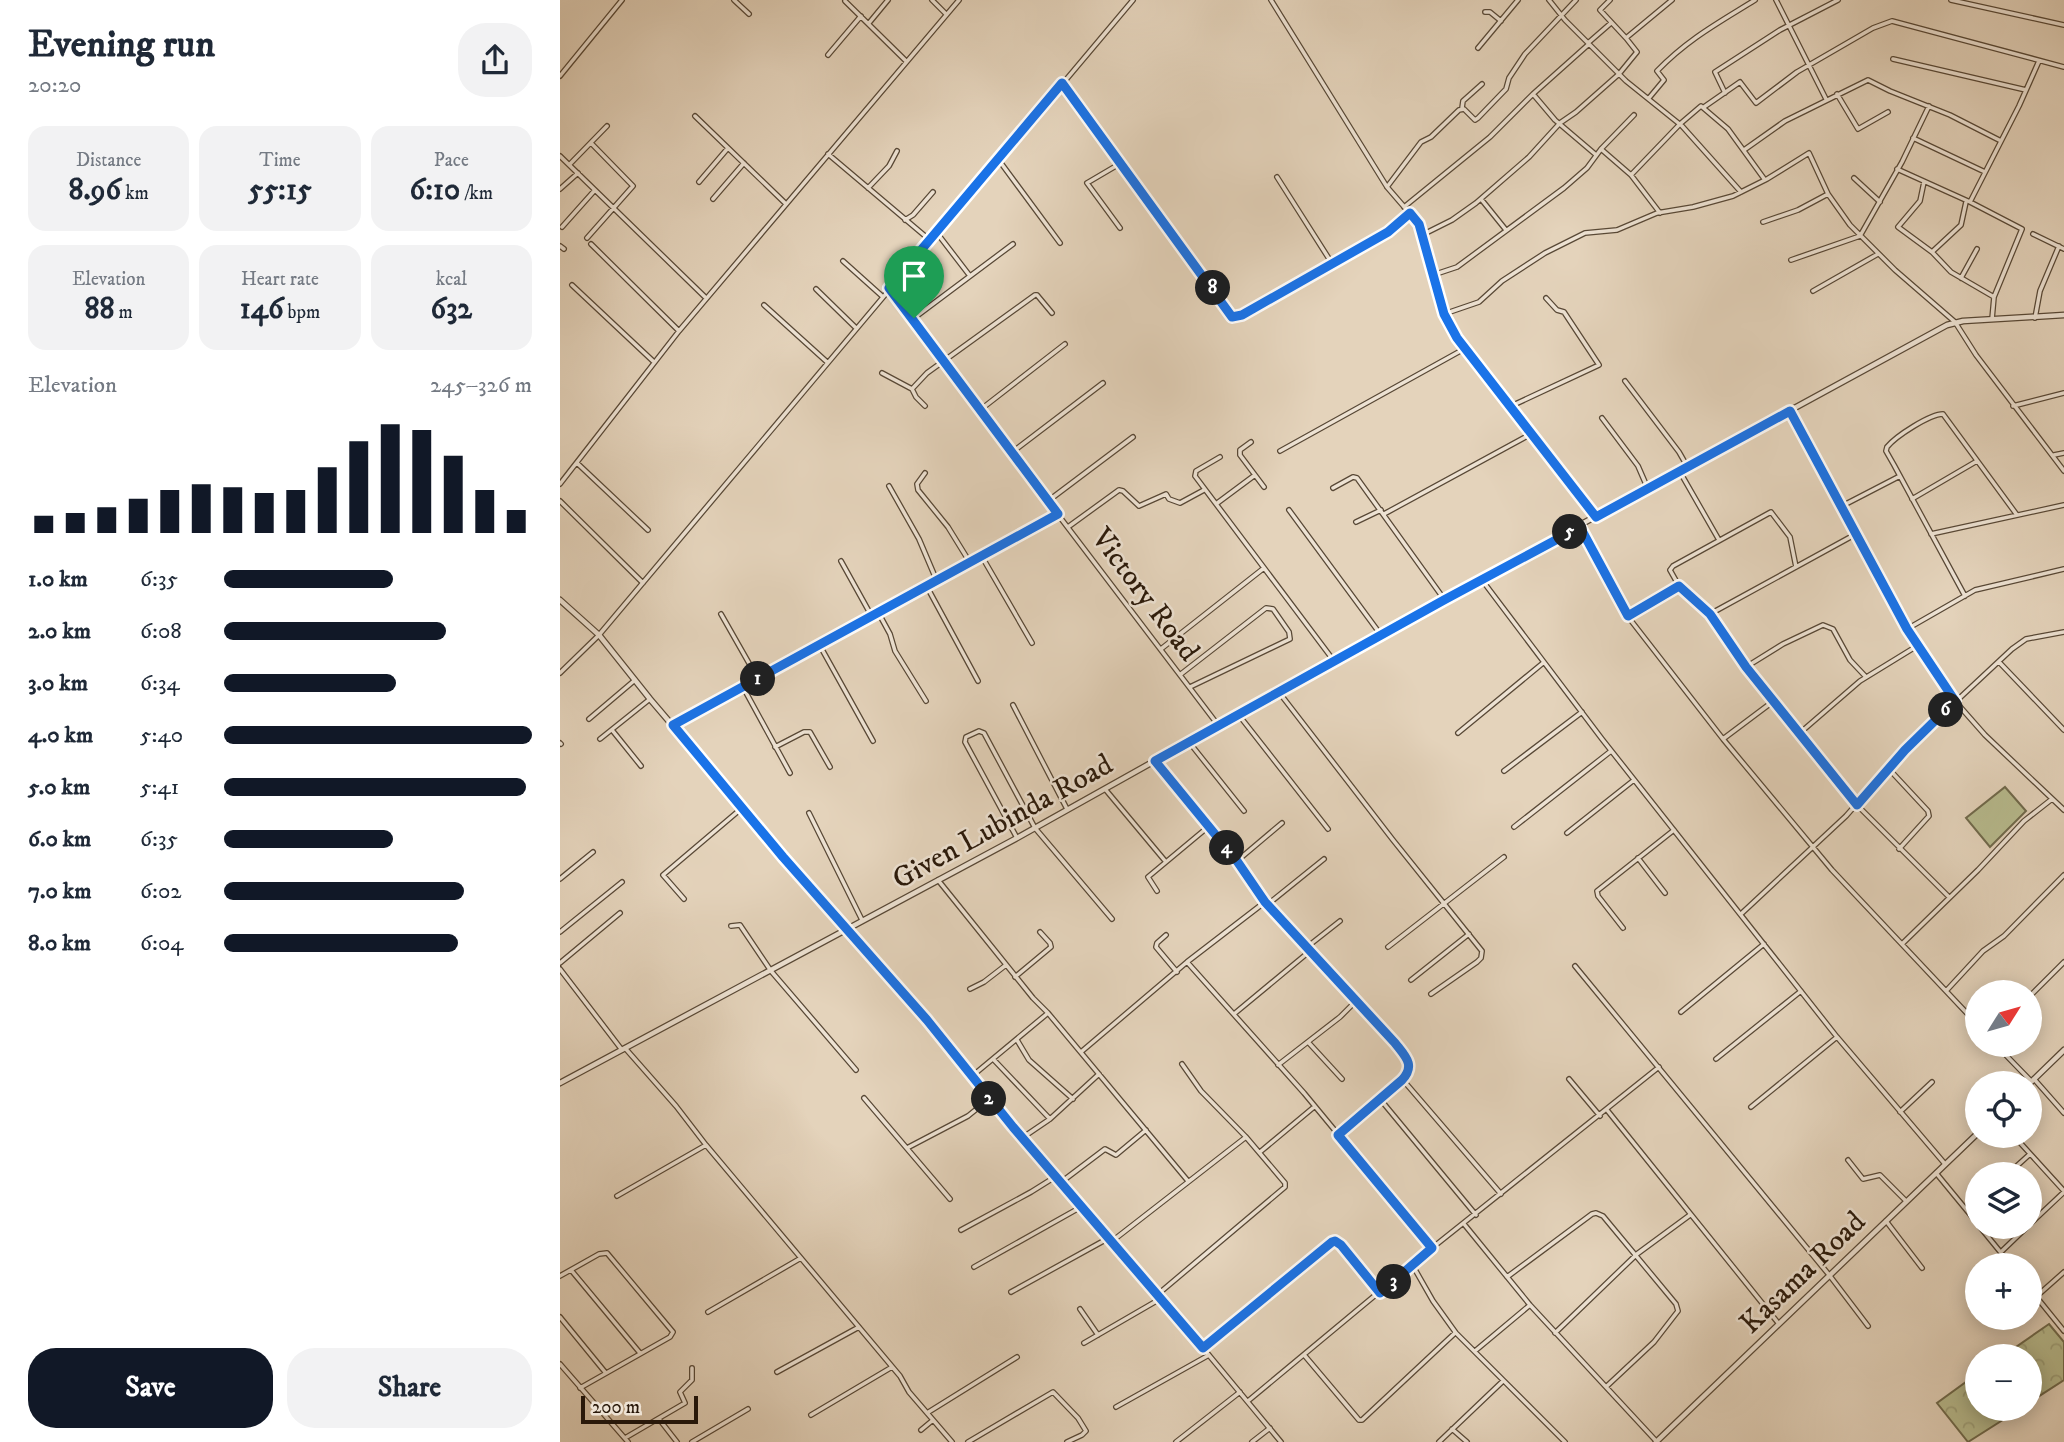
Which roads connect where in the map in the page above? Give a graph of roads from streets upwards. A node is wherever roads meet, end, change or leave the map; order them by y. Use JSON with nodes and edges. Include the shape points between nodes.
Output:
{"nodes":[{"id":1,"x":622,"y":0,"type":"edge"},
{"id":2,"x":734,"y":0,"type":"edge"},
{"id":3,"x":888,"y":0,"type":"edge"},
{"id":4,"x":932,"y":0,"type":"edge"},
{"id":5,"x":958,"y":0,"type":"edge"},
{"id":6,"x":1133,"y":0,"type":"edge"},
{"id":7,"x":1271,"y":0,"type":"edge"},
{"id":8,"x":1518,"y":0,"type":"edge"},
{"id":9,"x":1549,"y":0,"type":"edge"},
{"id":10,"x":1576,"y":0,"type":"edge"},
{"id":11,"x":1610,"y":0,"type":"edge"},
{"id":12,"x":1672,"y":0,"type":"edge"},
{"id":13,"x":1755,"y":0,"type":"edge"},
{"id":14,"x":1776,"y":0,"type":"edge"},
{"id":15,"x":1838,"y":0,"type":"edge"},
{"id":16,"x":1951,"y":0,"type":"edge"},
{"id":17,"x":845,"y":1,"type":"edge"},
{"id":18,"x":1485,"y":12,"type":"dead end"},
{"id":19,"x":749,"y":14,"type":"dead end"},
{"id":20,"x":946,"y":14,"type":"dead end"},
{"id":21,"x":1560,"y":15,"type":"junction"},
{"id":22,"x":860,"y":16,"type":"junction"},
{"id":23,"x":1501,"y":21,"type":"junction"},
{"id":24,"x":868,"y":23,"type":"junction"},
{"id":25,"x":1611,"y":23,"type":"junction"},
{"id":26,"x":2064,"y":25,"type":"edge"},
{"id":27,"x":1789,"y":26,"type":"junction"},
{"id":28,"x":1626,"y":38,"type":"junction"},
{"id":29,"x":1589,"y":44,"type":"junction"},
{"id":30,"x":1478,"y":48,"type":"dead end"},
{"id":31,"x":828,"y":55,"type":"dead end"},
{"id":32,"x":1893,"y":58,"type":"dead end"},
{"id":33,"x":907,"y":61,"type":"junction"},
{"id":34,"x":2039,"y":61,"type":"junction"},
{"id":35,"x":1809,"y":65,"type":"junction"},
{"id":36,"x":2064,"y":67,"type":"edge"},
{"id":37,"x":1619,"y":74,"type":"junction"},
{"id":38,"x":560,"y":76,"type":"edge"},
{"id":39,"x":1062,"y":83,"type":"junction"},
{"id":40,"x":1482,"y":84,"type":"dead end"},
{"id":41,"x":2026,"y":90,"type":"junction"},
{"id":42,"x":1725,"y":93,"type":"junction"},
{"id":43,"x":1533,"y":94,"type":"junction"},
{"id":44,"x":1837,"y":94,"type":"junction"},
{"id":45,"x":1649,"y":98,"type":"junction"},
{"id":46,"x":1826,"y":99,"type":"junction"},
{"id":47,"x":1928,"y":106,"type":"junction"},
{"id":48,"x":1704,"y":107,"type":"junction"},
{"id":49,"x":1462,"y":108,"type":"junction"},
{"id":50,"x":1888,"y":111,"type":"dead end"},
{"id":51,"x":1634,"y":115,"type":"dead end"},
{"id":52,"x":695,"y":116,"type":"dead end"},
{"id":53,"x":1560,"y":123,"type":"junction"},
{"id":54,"x":1680,"y":124,"type":"junction"},
{"id":55,"x":607,"y":126,"type":"dead end"},
{"id":56,"x":1913,"y":138,"type":"junction"},
{"id":57,"x":2001,"y":141,"type":"junction"},
{"id":58,"x":591,"y":143,"type":"junction"},
{"id":59,"x":728,"y":148,"type":"junction"},
{"id":60,"x":1601,"y":149,"type":"junction"},
{"id":61,"x":1744,"y":150,"type":"junction"},
{"id":62,"x":897,"y":151,"type":"dead end"},
{"id":63,"x":828,"y":154,"type":"junction"},
{"id":64,"x":1595,"y":154,"type":"junction"},
{"id":65,"x":560,"y":156,"type":"edge"},
{"id":66,"x":998,"y":159,"type":"junction"},
{"id":67,"x":744,"y":163,"type":"junction"},
{"id":68,"x":1121,"y":163,"type":"junction"},
{"id":69,"x":569,"y":165,"type":"junction"},
{"id":70,"x":1897,"y":169,"type":"junction"},
{"id":71,"x":1985,"y":172,"type":"junction"},
{"id":72,"x":578,"y":173,"type":"junction"},
{"id":73,"x":1630,"y":175,"type":"junction"},
{"id":74,"x":1277,"y":177,"type":"dead end"},
{"id":75,"x":1854,"y":178,"type":"dead end"},
{"id":76,"x":1765,"y":180,"type":"junction"},
{"id":77,"x":699,"y":181,"type":"dead end"},
{"id":78,"x":1924,"y":182,"type":"junction"},
{"id":79,"x":1387,"y":187,"type":"junction"},
{"id":80,"x":869,"y":188,"type":"junction"},
{"id":81,"x":560,"y":189,"type":"edge"},
{"id":82,"x":595,"y":190,"type":"junction"},
{"id":83,"x":933,"y":192,"type":"dead end"},
{"id":84,"x":1741,"y":192,"type":"junction"},
{"id":85,"x":1828,"y":194,"type":"junction"},
{"id":86,"x":713,"y":199,"type":"dead end"},
{"id":87,"x":1481,"y":199,"type":"junction"},
{"id":88,"x":1880,"y":202,"type":"junction"},
{"id":89,"x":1968,"y":202,"type":"junction"},
{"id":90,"x":785,"y":203,"type":"junction"},
{"id":91,"x":1404,"y":206,"type":"junction"},
{"id":92,"x":613,"y":208,"type":"junction"},
{"id":93,"x":1410,"y":213,"type":"junction"},
{"id":94,"x":1660,"y":213,"type":"junction"},
{"id":95,"x":905,"y":220,"type":"junction"},
{"id":96,"x":1763,"y":222,"type":"dead end"},
{"id":97,"x":562,"y":227,"type":"dead end"},
{"id":98,"x":1120,"y":228,"type":"dead end"},
{"id":99,"x":1506,"y":231,"type":"junction"},
{"id":100,"x":937,"y":233,"type":"junction"},
{"id":101,"x":2033,"y":234,"type":"dead end"},
{"id":102,"x":1422,"y":235,"type":"junction"},
{"id":103,"x":1860,"y":236,"type":"junction"},
{"id":104,"x":587,"y":238,"type":"dead end"},
{"id":105,"x":930,"y":241,"type":"junction"},
{"id":106,"x":1060,"y":243,"type":"dead end"},
{"id":107,"x":591,"y":244,"type":"dead end"},
{"id":108,"x":1013,"y":244,"type":"dead end"},
{"id":109,"x":2059,"y":246,"type":"junction"},
{"id":110,"x":1977,"y":249,"type":"dead end"},
{"id":111,"x":2064,"y":249,"type":"edge"},
{"id":112,"x":1932,"y":252,"type":"junction"},
{"id":113,"x":1878,"y":254,"type":"junction"},
{"id":114,"x":1791,"y":260,"type":"dead end"},
{"id":115,"x":843,"y":261,"type":"dead end"},
{"id":116,"x":1333,"y":264,"type":"junction"},
{"id":117,"x":1433,"y":275,"type":"junction"},
{"id":118,"x":970,"y":276,"type":"junction"},
{"id":119,"x":1961,"y":278,"type":"junction"},
{"id":120,"x":572,"y":285,"type":"dead end"},
{"id":121,"x":889,"y":288,"type":"junction"},
{"id":122,"x":816,"y":289,"type":"dead end"},
{"id":123,"x":1813,"y":291,"type":"dead end"},
{"id":124,"x":882,"y":296,"type":"junction"},
{"id":125,"x":1994,"y":297,"type":"junction"},
{"id":126,"x":706,"y":298,"type":"junction"},
{"id":127,"x":1546,"y":298,"type":"dead end"},
{"id":128,"x":764,"y":305,"type":"dead end"},
{"id":129,"x":1052,"y":313,"type":"dead end"},
{"id":130,"x":1444,"y":314,"type":"junction"},
{"id":131,"x":2064,"y":315,"type":"edge"},
{"id":132,"x":914,"y":318,"type":"junction"},
{"id":133,"x":2035,"y":318,"type":"junction"},
{"id":134,"x":1992,"y":319,"type":"junction"},
{"id":135,"x":1955,"y":322,"type":"junction"},
{"id":136,"x":856,"y":328,"type":"junction"},
{"id":137,"x":679,"y":331,"type":"junction"},
{"id":138,"x":1065,"y":344,"type":"dead end"},
{"id":139,"x":1464,"y":349,"type":"junction"},
{"id":140,"x":945,"y":361,"type":"junction"},
{"id":141,"x":654,"y":362,"type":"junction"},
{"id":142,"x":827,"y":362,"type":"junction"},
{"id":143,"x":882,"y":373,"type":"dead end"},
{"id":144,"x":1625,"y":381,"type":"dead end"},
{"id":145,"x":1103,"y":383,"type":"dead end"},
{"id":146,"x":912,"y":389,"type":"junction"},
{"id":147,"x":2064,"y":393,"type":"edge"},
{"id":148,"x":925,"y":406,"type":"dead end"},
{"id":149,"x":2014,"y":406,"type":"junction"},
{"id":150,"x":1509,"y":407,"type":"junction"},
{"id":151,"x":980,"y":410,"type":"junction"},
{"id":152,"x":1790,"y":411,"type":"junction"},
{"id":153,"x":1602,"y":418,"type":"dead end"},
{"id":154,"x":1531,"y":434,"type":"junction"},
{"id":155,"x":1133,"y":437,"type":"dead end"},
{"id":156,"x":1251,"y":442,"type":"dead end"},
{"id":157,"x":1280,"y":451,"type":"dead end"},
{"id":158,"x":1011,"y":453,"type":"junction"},
{"id":159,"x":2064,"y":453,"type":"edge"},
{"id":160,"x":2054,"y":455,"type":"junction"},
{"id":161,"x":1220,"y":457,"type":"dead end"},
{"id":162,"x":1978,"y":461,"type":"junction"},
{"id":163,"x":577,"y":463,"type":"junction"},
{"id":164,"x":1688,"y":468,"type":"junction"},
{"id":165,"x":2064,"y":471,"type":"edge"},
{"id":166,"x":925,"y":472,"type":"dead end"},
{"id":167,"x":1680,"y":472,"type":"junction"},
{"id":168,"x":1255,"y":475,"type":"junction"},
{"id":169,"x":1900,"y":475,"type":"junction"},
{"id":170,"x":560,"y":484,"type":"edge"},
{"id":171,"x":889,"y":486,"type":"dead end"},
{"id":172,"x":1264,"y":487,"type":"dead end"},
{"id":173,"x":1333,"y":488,"type":"dead end"},
{"id":174,"x":1648,"y":489,"type":"junction"},
{"id":175,"x":1205,"y":490,"type":"junction"},
{"id":176,"x":1912,"y":499,"type":"junction"},
{"id":177,"x":1048,"y":501,"type":"junction"},
{"id":178,"x":560,"y":502,"type":"edge"},
{"id":179,"x":1216,"y":505,"type":"junction"},
{"id":180,"x":2064,"y":505,"type":"edge"},
{"id":181,"x":1842,"y":506,"type":"junction"},
{"id":182,"x":1289,"y":510,"type":"dead end"},
{"id":183,"x":1381,"y":510,"type":"junction"},
{"id":184,"x":1058,"y":514,"type":"junction"},
{"id":185,"x":1384,"y":514,"type":"junction"},
{"id":186,"x":2017,"y":515,"type":"junction"},
{"id":187,"x":1596,"y":517,"type":"junction"},
{"id":188,"x":1356,"y":522,"type":"dead end"},
{"id":189,"x":1068,"y":527,"type":"junction"},
{"id":190,"x":1580,"y":527,"type":"junction"},
{"id":191,"x":648,"y":530,"type":"dead end"},
{"id":192,"x":1856,"y":534,"type":"junction"},
{"id":193,"x":1931,"y":534,"type":"junction"},
{"id":194,"x":1719,"y":540,"type":"junction"},
{"id":195,"x":981,"y":555,"type":"junction"},
{"id":196,"x":841,"y":561,"type":"dead end"},
{"id":197,"x":969,"y":561,"type":"junction"},
{"id":198,"x":1796,"y":567,"type":"junction"},
{"id":199,"x":1264,"y":569,"type":"junction"},
{"id":200,"x":2064,"y":569,"type":"edge"},
{"id":201,"x":936,"y":579,"type":"junction"},
{"id":202,"x":1482,"y":580,"type":"junction"},
{"id":203,"x":643,"y":583,"type":"junction"},
{"id":204,"x":926,"y":585,"type":"junction"},
{"id":205,"x":1679,"y":586,"type":"junction"},
{"id":206,"x":1965,"y":596,"type":"junction"},
{"id":207,"x":560,"y":600,"type":"edge"},
{"id":208,"x":1444,"y":600,"type":"junction"},
{"id":209,"x":878,"y":612,"type":"junction"},
{"id":210,"x":720,"y":614,"type":"dead end"},
{"id":211,"x":1710,"y":614,"type":"junction"},
{"id":212,"x":872,"y":615,"type":"junction"},
{"id":213,"x":1628,"y":616,"type":"junction"},
{"id":214,"x":1907,"y":629,"type":"junction"},
{"id":215,"x":2064,"y":632,"type":"edge"},
{"id":216,"x":599,"y":635,"type":"junction"},
{"id":217,"x":1381,"y":635,"type":"junction"},
{"id":218,"x":1032,"y":643,"type":"dead end"},
{"id":219,"x":819,"y":645,"type":"junction"},
{"id":220,"x":1917,"y":646,"type":"junction"},
{"id":221,"x":1161,"y":649,"type":"junction"},
{"id":222,"x":1334,"y":661,"type":"junction"},
{"id":223,"x":1999,"y":662,"type":"junction"},
{"id":224,"x":1544,"y":663,"type":"junction"},
{"id":225,"x":1746,"y":667,"type":"junction"},
{"id":226,"x":560,"y":673,"type":"edge"},
{"id":227,"x":1181,"y":674,"type":"junction"},
{"id":228,"x":1866,"y":677,"type":"junction"},
{"id":229,"x":635,"y":680,"type":"junction"},
{"id":230,"x":758,"y":680,"type":"junction"},
{"id":231,"x":978,"y":681,"type":"dead end"},
{"id":232,"x":743,"y":687,"type":"junction"},
{"id":233,"x":1190,"y":687,"type":"junction"},
{"id":234,"x":1278,"y":691,"type":"junction"},
{"id":235,"x":650,"y":699,"type":"junction"},
{"id":236,"x":1774,"y":700,"type":"junction"},
{"id":237,"x":926,"y":701,"type":"dead end"},
{"id":238,"x":1955,"y":701,"type":"junction"},
{"id":239,"x":1013,"y":705,"type":"dead end"},
{"id":240,"x":1582,"y":712,"type":"junction"},
{"id":241,"x":1238,"y":714,"type":"junction"},
{"id":242,"x":589,"y":719,"type":"dead end"},
{"id":243,"x":673,"y":725,"type":"junction"},
{"id":244,"x":1218,"y":725,"type":"junction"},
{"id":245,"x":612,"y":730,"type":"junction"},
{"id":246,"x":2064,"y":730,"type":"edge"},
{"id":247,"x":1458,"y":733,"type":"dead end"},
{"id":248,"x":1801,"y":733,"type":"junction"},
{"id":249,"x":600,"y":738,"type":"dead end"},
{"id":250,"x":1723,"y":739,"type":"junction"},
{"id":251,"x":873,"y":741,"type":"dead end"},
{"id":252,"x":1189,"y":742,"type":"junction"},
{"id":253,"x":775,"y":747,"type":"junction"},
{"id":254,"x":1611,"y":751,"type":"junction"},
{"id":255,"x":1155,"y":761,"type":"junction"},
{"id":256,"x":641,"y":766,"type":"dead end"},
{"id":257,"x":830,"y":767,"type":"dead end"},
{"id":258,"x":1888,"y":768,"type":"junction"},
{"id":259,"x":1504,"y":771,"type":"dead end"},
{"id":260,"x":790,"y":773,"type":"dead end"},
{"id":261,"x":1634,"y":780,"type":"junction"},
{"id":262,"x":1105,"y":789,"type":"junction"},
{"id":263,"x":2052,"y":799,"type":"junction"},
{"id":264,"x":1857,"y":805,"type":"junction"},
{"id":265,"x":742,"y":808,"type":"junction"},
{"id":266,"x":1067,"y":809,"type":"junction"},
{"id":267,"x":2064,"y":810,"type":"edge"},
{"id":268,"x":1244,"y":811,"type":"dead end"},
{"id":269,"x":809,"y":813,"type":"dead end"},
{"id":270,"x":1282,"y":823,"type":"dead end"},
{"id":271,"x":1208,"y":827,"type":"junction"},
{"id":272,"x":1514,"y":827,"type":"dead end"},
{"id":273,"x":1035,"y":828,"type":"junction"},
{"id":274,"x":1328,"y":830,"type":"dead end"},
{"id":275,"x":1674,"y":830,"type":"junction"},
{"id":276,"x":1567,"y":833,"type":"dead end"},
{"id":277,"x":1017,"y":838,"type":"junction"},
{"id":278,"x":1812,"y":846,"type":"junction"},
{"id":279,"x":1899,"y":849,"type":"junction"},
{"id":280,"x":593,"y":852,"type":"dead end"},
{"id":281,"x":1504,"y":857,"type":"dead end"},
{"id":282,"x":1638,"y":858,"type":"junction"},
{"id":283,"x":1324,"y":859,"type":"dead end"},
{"id":284,"x":1237,"y":861,"type":"junction"},
{"id":285,"x":1166,"y":862,"type":"junction"},
{"id":286,"x":2064,"y":875,"type":"edge"},
{"id":287,"x":560,"y":879,"type":"edge"},
{"id":288,"x":938,"y":880,"type":"junction"},
{"id":289,"x":622,"y":882,"type":"dead end"},
{"id":290,"x":1157,"y":891,"type":"dead end"},
{"id":291,"x":1665,"y":893,"type":"dead end"},
{"id":292,"x":1949,"y":897,"type":"junction"},
{"id":293,"x":684,"y":899,"type":"dead end"},
{"id":294,"x":1444,"y":903,"type":"junction"},
{"id":295,"x":1266,"y":904,"type":"junction"},
{"id":296,"x":620,"y":914,"type":"dead end"},
{"id":297,"x":1740,"y":914,"type":"junction"},
{"id":298,"x":1112,"y":919,"type":"dead end"},
{"id":299,"x":862,"y":920,"type":"junction"},
{"id":300,"x":1340,"y":921,"type":"dead end"},
{"id":301,"x":560,"y":924,"type":"edge"},
{"id":302,"x":731,"y":926,"type":"dead end"},
{"id":303,"x":1623,"y":928,"type":"dead end"},
{"id":304,"x":846,"y":929,"type":"junction"},
{"id":305,"x":562,"y":930,"type":"edge"},
{"id":306,"x":1040,"y":932,"type":"dead end"},
{"id":307,"x":1469,"y":934,"type":"junction"},
{"id":308,"x":1166,"y":935,"type":"dead end"},
{"id":309,"x":1764,"y":944,"type":"junction"},
{"id":310,"x":1902,"y":944,"type":"junction"},
{"id":311,"x":1388,"y":947,"type":"dead end"},
{"id":312,"x":1309,"y":949,"type":"junction"},
{"id":313,"x":1187,"y":962,"type":"junction"},
{"id":314,"x":2064,"y":962,"type":"edge"},
{"id":315,"x":1006,"y":965,"type":"junction"},
{"id":316,"x":560,"y":966,"type":"edge"},
{"id":317,"x":1575,"y":966,"type":"dead end"},
{"id":318,"x":771,"y":971,"type":"junction"},
{"id":319,"x":1177,"y":972,"type":"junction"},
{"id":320,"x":1016,"y":977,"type":"junction"},
{"id":321,"x":1411,"y":980,"type":"dead end"},
{"id":322,"x":2042,"y":984,"type":"edge"},
{"id":323,"x":970,"y":989,"type":"dead end"},
{"id":324,"x":1801,"y":991,"type":"junction"},
{"id":325,"x":1946,"y":991,"type":"junction"},
{"id":326,"x":1431,"y":995,"type":"dead end"},
{"id":327,"x":1356,"y":1001,"type":"junction"},
{"id":328,"x":1965,"y":1011,"type":"edge"},
{"id":329,"x":1682,"y":1012,"type":"dead end"},
{"id":330,"x":1048,"y":1013,"type":"junction"},
{"id":331,"x":1233,"y":1014,"type":"junction"},
{"id":332,"x":1837,"y":1037,"type":"junction"},
{"id":333,"x":1017,"y":1040,"type":"junction"},
{"id":334,"x":1308,"y":1042,"type":"junction"},
{"id":335,"x":624,"y":1049,"type":"junction"},
{"id":336,"x":2064,"y":1050,"type":"edge"},
{"id":337,"x":1081,"y":1052,"type":"junction"},
{"id":338,"x":2008,"y":1057,"type":"edge"},
{"id":339,"x":1716,"y":1059,"type":"dead end"},
{"id":340,"x":995,"y":1060,"type":"junction"},
{"id":341,"x":1182,"y":1064,"type":"dead end"},
{"id":342,"x":1278,"y":1065,"type":"junction"},
{"id":343,"x":1659,"y":1067,"type":"junction"},
{"id":344,"x":856,"y":1070,"type":"dead end"},
{"id":345,"x":2022,"y":1071,"type":"edge"},
{"id":346,"x":2042,"y":1071,"type":"edge"},
{"id":347,"x":1100,"y":1074,"type":"junction"},
{"id":348,"x":971,"y":1077,"type":"junction"},
{"id":349,"x":1342,"y":1079,"type":"dead end"},
{"id":350,"x":1569,"y":1079,"type":"dead end"},
{"id":351,"x":1402,"y":1080,"type":"junction"},
{"id":352,"x":1932,"y":1082,"type":"dead end"},
{"id":353,"x":560,"y":1083,"type":"edge"},
{"id":354,"x":2042,"y":1091,"type":"edge"},
{"id":355,"x":864,"y":1098,"type":"dead end"},
{"id":356,"x":989,"y":1099,"type":"junction"},
{"id":357,"x":1073,"y":1099,"type":"junction"},
{"id":358,"x":1380,"y":1099,"type":"junction"},
{"id":359,"x":1314,"y":1107,"type":"junction"},
{"id":360,"x":1751,"y":1107,"type":"dead end"},
{"id":361,"x":1607,"y":1110,"type":"junction"},
{"id":362,"x":1900,"y":1112,"type":"junction"},
{"id":363,"x":2064,"y":1113,"type":"edge"},
{"id":364,"x":1600,"y":1116,"type":"junction"},
{"id":365,"x":1050,"y":1119,"type":"junction"},
{"id":366,"x":1146,"y":1130,"type":"junction"},
{"id":367,"x":1338,"y":1135,"type":"junction"},
{"id":368,"x":1246,"y":1137,"type":"junction"},
{"id":369,"x":1022,"y":1138,"type":"junction"},
{"id":370,"x":706,"y":1145,"type":"junction"},
{"id":371,"x":1965,"y":1145,"type":"edge"},
{"id":372,"x":907,"y":1148,"type":"junction"},
{"id":373,"x":2025,"y":1148,"type":"edge"},
{"id":374,"x":1260,"y":1152,"type":"junction"},
{"id":375,"x":2030,"y":1154,"type":"junction"},
{"id":376,"x":1848,"y":1160,"type":"dead end"},
{"id":377,"x":2021,"y":1162,"type":"edge"},
{"id":378,"x":1945,"y":1164,"type":"junction"},
{"id":379,"x":1936,"y":1173,"type":"junction"},
{"id":380,"x":1055,"y":1177,"type":"junction"},
{"id":381,"x":1188,"y":1181,"type":"junction"},
{"id":382,"x":1060,"y":1183,"type":"junction"},
{"id":383,"x":2064,"y":1192,"type":"edge"},
{"id":384,"x":1501,"y":1195,"type":"junction"},
{"id":385,"x":617,"y":1196,"type":"dead end"},
{"id":386,"x":950,"y":1199,"type":"dead end"},
{"id":387,"x":1906,"y":1201,"type":"junction"},
{"id":388,"x":1081,"y":1207,"type":"junction"},
{"id":389,"x":1965,"y":1208,"type":"edge"},
{"id":390,"x":2042,"y":1213,"type":"edge"},
{"id":391,"x":1476,"y":1215,"type":"junction"},
{"id":392,"x":1690,"y":1215,"type":"junction"},
{"id":393,"x":1885,"y":1221,"type":"junction"},
{"id":394,"x":1464,"y":1224,"type":"junction"},
{"id":395,"x":961,"y":1230,"type":"dead end"},
{"id":396,"x":1990,"y":1239,"type":"edge"},
{"id":397,"x":2014,"y":1239,"type":"edge"},
{"id":398,"x":1109,"y":1240,"type":"junction"},
{"id":399,"x":1432,"y":1248,"type":"junction"},
{"id":400,"x":2001,"y":1252,"type":"joint"},
{"id":401,"x":1637,"y":1254,"type":"junction"},
{"id":402,"x":801,"y":1258,"type":"junction"},
{"id":403,"x":1413,"y":1266,"type":"junction"},
{"id":404,"x":974,"y":1267,"type":"dead end"},
{"id":405,"x":1922,"y":1268,"type":"dead end"},
{"id":406,"x":571,"y":1270,"type":"junction"},
{"id":407,"x":2064,"y":1272,"type":"edge"},
{"id":408,"x":560,"y":1276,"type":"edge"},
{"id":409,"x":1830,"y":1276,"type":"junction"},
{"id":410,"x":1507,"y":1277,"type":"junction"},
{"id":411,"x":1011,"y":1292,"type":"dead end"},
{"id":412,"x":2042,"y":1292,"type":"edge"},
{"id":413,"x":1380,"y":1293,"type":"junction"},
{"id":414,"x":1159,"y":1297,"type":"junction"},
{"id":415,"x":2042,"y":1304,"type":"edge"},
{"id":416,"x":1530,"y":1305,"type":"junction"},
{"id":417,"x":1080,"y":1309,"type":"dead end"},
{"id":418,"x":708,"y":1312,"type":"dead end"},
{"id":419,"x":560,"y":1317,"type":"edge"},
{"id":420,"x":1779,"y":1324,"type":"junction"},
{"id":421,"x":1868,"y":1326,"type":"dead end"},
{"id":422,"x":859,"y":1327,"type":"junction"},
{"id":423,"x":2064,"y":1331,"type":"edge"},
{"id":424,"x":1456,"y":1332,"type":"junction"},
{"id":425,"x":1555,"y":1333,"type":"junction"},
{"id":426,"x":1098,"y":1335,"type":"junction"},
{"id":427,"x":1084,"y":1343,"type":"dead end"},
{"id":428,"x":1203,"y":1348,"type":"junction"},
{"id":429,"x":1475,"y":1351,"type":"junction"},
{"id":430,"x":640,"y":1353,"type":"junction"},
{"id":431,"x":1209,"y":1354,"type":"junction"},
{"id":432,"x":1305,"y":1356,"type":"junction"},
{"id":433,"x":1017,"y":1357,"type":"dead end"},
{"id":434,"x":560,"y":1363,"type":"edge"},
{"id":435,"x":892,"y":1367,"type":"junction"},
{"id":436,"x":692,"y":1368,"type":"dead end"},
{"id":437,"x":777,"y":1372,"type":"dead end"},
{"id":438,"x":606,"y":1373,"type":"junction"},
{"id":439,"x":1504,"y":1380,"type":"junction"},
{"id":440,"x":1607,"y":1386,"type":"junction"},
{"id":441,"x":580,"y":1388,"type":"junction"},
{"id":442,"x":1240,"y":1392,"type":"junction"},
{"id":443,"x":1248,"y":1401,"type":"junction"},
{"id":444,"x":1116,"y":1407,"type":"dead end"},
{"id":445,"x":748,"y":1409,"type":"dead end"},
{"id":446,"x":927,"y":1413,"type":"junction"},
{"id":447,"x":811,"y":1415,"type":"dead end"},
{"id":448,"x":658,"y":1419,"type":"junction"},
{"id":449,"x":933,"y":1420,"type":"junction"},
{"id":450,"x":1270,"y":1428,"type":"junction"},
{"id":451,"x":1452,"y":1429,"type":"junction"},
{"id":452,"x":921,"y":1430,"type":"dead end"},
{"id":453,"x":625,"y":1438,"type":"junction"},
{"id":454,"x":628,"y":1442,"type":"edge"},
{"id":455,"x":677,"y":1442,"type":"edge"},
{"id":456,"x":692,"y":1442,"type":"edge"},
{"id":457,"x":952,"y":1442,"type":"edge"},
{"id":458,"x":968,"y":1442,"type":"edge"},
{"id":459,"x":1068,"y":1442,"type":"edge"},
{"id":460,"x":1176,"y":1442,"type":"edge"},
{"id":461,"x":1252,"y":1442,"type":"edge"},
{"id":462,"x":1281,"y":1442,"type":"edge"},
{"id":463,"x":1439,"y":1442,"type":"edge"},
{"id":464,"x":1467,"y":1442,"type":"edge"},
{"id":465,"x":1565,"y":1442,"type":"edge"},
{"id":466,"x":1656,"y":1442,"type":"edge"}],
"edges":[{"from":1,"to":38,"type":"street"},
{"from":2,"to":19,"type":"street"},
{"from":3,"to":24,"type":"street"},
{"from":4,"to":20,"type":"street"},
{"from":5,"to":33,"type":"street"},
{"from":6,"to":39,"type":"street"},
{"from":7,"to":79,"type":"street"},
{"from":8,"to":23,"type":"street"},
{"from":9,"to":21,"type":"street"},
{"from":10,"to":21,"type":"street"},
{"from":11,"to":25,"type":"street","via":[[1600,10]]},
{"from":12,"to":28,"type":"street"},
{"from":13,"to":45,"type":"street","via":[[1679,49],[1657,71],[1664,80]]},
{"from":14,"to":27,"type":"street"},
{"from":15,"to":27,"type":"street"},
{"from":16,"to":26,"type":"street"},
{"from":17,"to":22,"type":"street"},
{"from":18,"to":23,"type":"street"},
{"from":21,"to":29,"type":"street"},
{"from":21,"to":49,"type":"street","via":[[1520,61],[1506,89],[1478,118]]},
{"from":22,"to":24,"type":"street"},
{"from":22,"to":31,"type":"street"},
{"from":23,"to":30,"type":"street"},
{"from":24,"to":33,"type":"street"},
{"from":25,"to":28,"type":"street"},
{"from":25,"to":29,"type":"street"},
{"from":27,"to":35,"type":"street"},
{"from":27,"to":42,"type":"street","via":[[1715,72]]},
{"from":28,"to":37,"type":"street","via":[[1637,52]]},
{"from":29,"to":37,"type":"street"},
{"from":29,"to":43,"type":"street"},
{"from":32,"to":41,"type":"street"},
{"from":33,"to":63,"type":"street"},
{"from":34,"to":35,"type":"street","via":[[1892,21],[1873,27]]},
{"from":34,"to":36,"type":"street"},
{"from":34,"to":41,"type":"street"},
{"from":35,"to":42,"type":"street","via":[[1756,103],[1740,82]]},
{"from":35,"to":46,"type":"street"},
{"from":37,"to":45,"type":"street"},
{"from":37,"to":53,"type":"street"},
{"from":39,"to":66,"type":"street"},
{"from":39,"to":68,"type":"street"},
{"from":40,"to":49,"type":"street"},
{"from":41,"to":57,"type":"street"},
{"from":42,"to":48,"type":"street"},
{"from":43,"to":53,"type":"street"},
{"from":43,"to":91,"type":"street","via":[[1490,137]]},
{"from":44,"to":46,"type":"street"},
{"from":44,"to":47,"type":"street","via":[[1871,80]]},
{"from":44,"to":50,"type":"street","via":[[1858,130]]},
{"from":45,"to":54,"type":"street"},
{"from":46,"to":61,"type":"street"},
{"from":47,"to":56,"type":"street"},
{"from":47,"to":57,"type":"street"},
{"from":48,"to":54,"type":"street"},
{"from":48,"to":61,"type":"street"},
{"from":49,"to":79,"type":"street","via":[[1421,142]]},
{"from":51,"to":60,"type":"street"},
{"from":52,"to":59,"type":"street"},
{"from":53,"to":64,"type":"street"},
{"from":53,"to":87,"type":"street"},
{"from":54,"to":73,"type":"street"},
{"from":54,"to":84,"type":"street"},
{"from":55,"to":58,"type":"street"},
{"from":56,"to":70,"type":"street"},
{"from":56,"to":71,"type":"street"},
{"from":57,"to":71,"type":"street"},
{"from":58,"to":69,"type":"street"},
{"from":58,"to":92,"type":"street","via":[[633,186]]},
{"from":59,"to":67,"type":"street"},
{"from":59,"to":77,"type":"street"},
{"from":60,"to":64,"type":"street"},
{"from":60,"to":73,"type":"street"},
{"from":61,"to":76,"type":"street"},
{"from":62,"to":80,"type":"street"},
{"from":63,"to":80,"type":"street"},
{"from":63,"to":90,"type":"street"},
{"from":64,"to":99,"type":"street","via":[[1578,177]]},
{"from":65,"to":69,"type":"street"},
{"from":66,"to":100,"type":"street"},
{"from":66,"to":106,"type":"street"},
{"from":67,"to":86,"type":"street"},
{"from":67,"to":90,"type":"street"},
{"from":68,"to":98,"type":"street","via":[[1087,183]]},
{"from":68,"to":116,"type":"street","via":[[1232,317]]},
{"from":69,"to":72,"type":"street"},
{"from":70,"to":78,"type":"street"},
{"from":70,"to":88,"type":"street"},
{"from":71,"to":89,"type":"street"},
{"from":72,"to":81,"type":"street"},
{"from":72,"to":82,"type":"street"},
{"from":73,"to":94,"type":"street"},
{"from":74,"to":116,"type":"street"},
{"from":75,"to":88,"type":"street"},
{"from":76,"to":84,"type":"street"},
{"from":76,"to":85,"type":"street","via":[[1809,152]]},
{"from":78,"to":89,"type":"street"},
{"from":78,"to":112,"type":"street","via":[[1920,201],[1898,227]]},
{"from":79,"to":91,"type":"street"},
{"from":80,"to":95,"type":"street"},
{"from":82,"to":92,"type":"street"},
{"from":82,"to":97,"type":"street"},
{"from":83,"to":95,"type":"street"},
{"from":84,"to":94,"type":"street"},
{"from":85,"to":96,"type":"street"},
{"from":85,"to":103,"type":"street"},
{"from":87,"to":99,"type":"street"},
{"from":87,"to":102,"type":"street"},
{"from":88,"to":103,"type":"street"},
{"from":89,"to":112,"type":"street","via":[[1961,225]]},
{"from":89,"to":125,"type":"street","via":[[2022,229]]},
{"from":90,"to":126,"type":"street"},
{"from":91,"to":93,"type":"street"},
{"from":92,"to":104,"type":"street"},
{"from":92,"to":126,"type":"street"},
{"from":93,"to":102,"type":"street"},
{"from":93,"to":116,"type":"street","via":[[1388,232]]},
{"from":94,"to":130,"type":"street","via":[[1617,230],[1583,234],[1502,281],[1479,302]]},
{"from":95,"to":105,"type":"street"},
{"from":99,"to":117,"type":"street","via":[[1457,267]]},
{"from":100,"to":105,"type":"street"},
{"from":100,"to":118,"type":"street"},
{"from":101,"to":109,"type":"street"},
{"from":102,"to":117,"type":"street"},
{"from":103,"to":113,"type":"street"},
{"from":103,"to":114,"type":"street"},
{"from":105,"to":121,"type":"street"},
{"from":107,"to":137,"type":"street"},
{"from":108,"to":118,"type":"street"},
{"from":109,"to":111,"type":"street"},
{"from":109,"to":133,"type":"street","via":[[2040,291]]},
{"from":110,"to":119,"type":"street"},
{"from":112,"to":119,"type":"street"},
{"from":113,"to":123,"type":"street"},
{"from":113,"to":135,"type":"street"},
{"from":115,"to":124,"type":"street"},
{"from":117,"to":130,"type":"street"},
{"from":118,"to":132,"type":"street"},
{"from":119,"to":125,"type":"street"},
{"from":120,"to":141,"type":"street"},
{"from":121,"to":124,"type":"street"},
{"from":121,"to":132,"type":"street","name":"Victory Road"},
{"from":122,"to":136,"type":"street"},
{"from":124,"to":136,"type":"street"},
{"from":125,"to":134,"type":"street"},
{"from":126,"to":137,"type":"street"},
{"from":127,"to":150,"type":"street","via":[[1564,312],[1599,365]]},
{"from":128,"to":142,"type":"street"},
{"from":129,"to":140,"type":"street","via":[[1035,295]]},
{"from":130,"to":139,"type":"street"},
{"from":131,"to":133,"type":"street","name":"Given Lubinda Road"},
{"from":132,"to":140,"type":"street","name":"Victory Road"},
{"from":133,"to":134,"type":"street","name":"Given Lubinda Road"},
{"from":134,"to":135,"type":"street","name":"Given Lubinda Road"},
{"from":135,"to":149,"type":"street"},
{"from":135,"to":152,"type":"street","name":"Given Lubinda Road"},
{"from":136,"to":142,"type":"street"},
{"from":137,"to":141,"type":"street"},
{"from":138,"to":151,"type":"street"},
{"from":139,"to":150,"type":"street"},
{"from":139,"to":157,"type":"street"},
{"from":140,"to":146,"type":"street"},
{"from":140,"to":151,"type":"street","name":"Victory Road"},
{"from":141,"to":163,"type":"street"},
{"from":142,"to":203,"type":"street"},
{"from":143,"to":146,"type":"street"},
{"from":144,"to":164,"type":"street"},
{"from":145,"to":158,"type":"street"},
{"from":146,"to":148,"type":"street"},
{"from":147,"to":149,"type":"street"},
{"from":149,"to":160,"type":"street"},
{"from":150,"to":154,"type":"street"},
{"from":151,"to":158,"type":"street","name":"Victory Road"},
{"from":152,"to":164,"type":"street","name":"Given Lubinda Road"},
{"from":152,"to":181,"type":"street"},
{"from":153,"to":174,"type":"street","via":[[1638,466]]},
{"from":154,"to":185,"type":"street"},
{"from":154,"to":187,"type":"street"},
{"from":155,"to":177,"type":"street"},
{"from":156,"to":168,"type":"street","via":[[1240,453]]},
{"from":158,"to":177,"type":"street","name":"Victory Road"},
{"from":159,"to":160,"type":"street"},
{"from":160,"to":165,"type":"street"},
{"from":161,"to":175,"type":"street","via":[[1194,474]]},
{"from":162,"to":169,"type":"street","via":[[1948,419],[1937,414],[1887,447]]},
{"from":162,"to":176,"type":"street"},
{"from":162,"to":186,"type":"street"},
{"from":163,"to":170,"type":"street"},
{"from":163,"to":191,"type":"street"},
{"from":164,"to":167,"type":"street","name":"Given Lubinda Road"},
{"from":166,"to":197,"type":"street","via":[[918,490]]},
{"from":167,"to":174,"type":"street","name":"Given Lubinda Road"},
{"from":167,"to":194,"type":"street"},
{"from":168,"to":172,"type":"street"},
{"from":168,"to":179,"type":"street"},
{"from":169,"to":176,"type":"street"},
{"from":169,"to":181,"type":"street"},
{"from":171,"to":201,"type":"street"},
{"from":173,"to":183,"type":"street","via":[[1357,478]]},
{"from":174,"to":187,"type":"street","name":"Given Lubinda Road"},
{"from":175,"to":179,"type":"street"},
{"from":175,"to":189,"type":"street","via":[[1180,503],[1166,494],[1139,506],[1119,490]]},
{"from":176,"to":193,"type":"street"},
{"from":177,"to":184,"type":"street","name":"Victory Road"},
{"from":178,"to":203,"type":"street"},
{"from":179,"to":199,"type":"street"},
{"from":180,"to":186,"type":"street"},
{"from":181,"to":192,"type":"street"},
{"from":182,"to":217,"type":"street"},
{"from":183,"to":185,"type":"street"},
{"from":183,"to":188,"type":"street"},
{"from":184,"to":189,"type":"street","name":"Victory Road"},
{"from":184,"to":195,"type":"street"},
{"from":185,"to":208,"type":"street"},
{"from":186,"to":193,"type":"street"},
{"from":187,"to":190,"type":"street","name":"Given Lubinda Road"},
{"from":189,"to":221,"type":"street","name":"Victory Road"},
{"from":190,"to":202,"type":"street","name":"Given Lubinda Road"},
{"from":190,"to":213,"type":"street"},
{"from":192,"to":198,"type":"street"},
{"from":192,"to":214,"type":"street"},
{"from":193,"to":206,"type":"street"},
{"from":194,"to":198,"type":"street","via":[[1771,512],[1790,537]]},
{"from":194,"to":205,"type":"street","via":[[1671,567]]},
{"from":195,"to":197,"type":"street"},
{"from":195,"to":218,"type":"street"},
{"from":196,"to":212,"type":"street"},
{"from":197,"to":201,"type":"street"},
{"from":198,"to":211,"type":"street"},
{"from":199,"to":221,"type":"street"},
{"from":199,"to":222,"type":"street"},
{"from":200,"to":206,"type":"street"},
{"from":201,"to":204,"type":"street"},
{"from":202,"to":208,"type":"street","name":"Given Lubinda Road"},
{"from":202,"to":224,"type":"street"},
{"from":203,"to":216,"type":"street"},
{"from":204,"to":209,"type":"street"},
{"from":204,"to":231,"type":"street"},
{"from":205,"to":211,"type":"street"},
{"from":205,"to":213,"type":"street"},
{"from":206,"to":214,"type":"street"},
{"from":207,"to":216,"type":"street"},
{"from":208,"to":217,"type":"street","name":"Given Lubinda Road"},
{"from":209,"to":212,"type":"street"},
{"from":209,"to":237,"type":"street","via":[[895,652]]},
{"from":210,"to":230,"type":"street"},
{"from":211,"to":225,"type":"street"},
{"from":212,"to":219,"type":"street"},
{"from":213,"to":250,"type":"street"},
{"from":214,"to":220,"type":"street"},
{"from":215,"to":223,"type":"street","via":[[2026,639]]},
{"from":216,"to":226,"type":"street"},
{"from":216,"to":229,"type":"street"},
{"from":217,"to":222,"type":"street","name":"Given Lubinda Road"},
{"from":219,"to":230,"type":"street"},
{"from":219,"to":251,"type":"street"},
{"from":220,"to":228,"type":"street"},
{"from":220,"to":238,"type":"street"},
{"from":221,"to":227,"type":"street","name":"Victory Road"},
{"from":222,"to":234,"type":"street","name":"Given Lubinda Road"},
{"from":223,"to":238,"type":"street"},
{"from":223,"to":246,"type":"street"},
{"from":224,"to":240,"type":"street"},
{"from":224,"to":247,"type":"street"},
{"from":225,"to":228,"type":"street","via":[[1823,625],[1833,629],[1850,660]]},
{"from":225,"to":236,"type":"street"},
{"from":227,"to":233,"type":"street","name":"Victory Road"},
{"from":227,"to":233,"type":"street","via":[[1266,608],[1273,609],[1289,632],[1290,639]]},
{"from":228,"to":248,"type":"street"},
{"from":229,"to":235,"type":"street"},
{"from":229,"to":242,"type":"street"},
{"from":230,"to":232,"type":"street"},
{"from":232,"to":243,"type":"street"},
{"from":232,"to":253,"type":"street"},
{"from":233,"to":244,"type":"street","name":"Victory Road"},
{"from":234,"to":241,"type":"street","name":"Given Lubinda Road"},
{"from":234,"to":294,"type":"street"},
{"from":235,"to":243,"type":"street"},
{"from":235,"to":245,"type":"street"},
{"from":236,"to":248,"type":"street"},
{"from":236,"to":250,"type":"street"},
{"from":238,"to":258,"type":"street"},
{"from":238,"to":263,"type":"street"},
{"from":239,"to":266,"type":"street"},
{"from":240,"to":254,"type":"street"},
{"from":240,"to":259,"type":"street"},
{"from":241,"to":244,"type":"street","name":"Given Lubinda Road"},
{"from":241,"to":274,"type":"street"},
{"from":243,"to":265,"type":"street"},
{"from":244,"to":252,"type":"street","name":"Given Lubinda Road"},
{"from":245,"to":249,"type":"street"},
{"from":245,"to":256,"type":"street"},
{"from":248,"to":264,"type":"street"},
{"from":250,"to":278,"type":"street"},
{"from":252,"to":255,"type":"street","name":"Given Lubinda Road"},
{"from":252,"to":268,"type":"street"},
{"from":253,"to":257,"type":"street","via":[[810,732]]},
{"from":253,"to":260,"type":"street"},
{"from":254,"to":261,"type":"street"},
{"from":254,"to":272,"type":"street"},
{"from":255,"to":262,"type":"street","name":"Given Lubinda Road"},
{"from":255,"to":271,"type":"street"},
{"from":258,"to":264,"type":"street"},
{"from":258,"to":279,"type":"street","via":[[1929,816]]},
{"from":261,"to":275,"type":"street"},
{"from":261,"to":276,"type":"street"},
{"from":262,"to":266,"type":"street","name":"Given Lubinda Road"},
{"from":262,"to":285,"type":"street"},
{"from":263,"to":267,"type":"street"},
{"from":263,"to":292,"type":"street"},
{"from":264,"to":278,"type":"street"},
{"from":264,"to":279,"type":"street"},
{"from":265,"to":293,"type":"street","via":[[663,875]]},
{"from":265,"to":304,"type":"street"},
{"from":266,"to":273,"type":"street","name":"Given Lubinda Road"},
{"from":269,"to":299,"type":"street"},
{"from":270,"to":284,"type":"street"},
{"from":271,"to":284,"type":"street"},
{"from":271,"to":285,"type":"street"},
{"from":273,"to":277,"type":"street","name":"Given Lubinda Road"},
{"from":273,"to":277,"type":"street","via":[[984,733],[966,737]]},
{"from":273,"to":298,"type":"street"},
{"from":275,"to":282,"type":"street"},
{"from":275,"to":297,"type":"street"},
{"from":277,"to":288,"type":"street","name":"Given Lubinda Road"},
{"from":278,"to":297,"type":"street"},
{"from":278,"to":310,"type":"street"},
{"from":279,"to":292,"type":"street"},
{"from":280,"to":287,"type":"street"},
{"from":281,"to":294,"type":"street"},
{"from":282,"to":291,"type":"street"},
{"from":282,"to":303,"type":"street","via":[[1597,891]]},
{"from":283,"to":295,"type":"street"},
{"from":284,"to":295,"type":"street"},
{"from":285,"to":290,"type":"street","via":[[1148,877]]},
{"from":286,"to":325,"type":"street"},
{"from":288,"to":299,"type":"street","name":"Given Lubinda Road"},
{"from":288,"to":315,"type":"street"},
{"from":289,"to":305,"type":"street"},
{"from":292,"to":310,"type":"street"},
{"from":294,"to":307,"type":"street"},
{"from":294,"to":311,"type":"street"},
{"from":295,"to":312,"type":"street"},
{"from":295,"to":313,"type":"street"},
{"from":296,"to":316,"type":"street"},
{"from":297,"to":309,"type":"street"},
{"from":299,"to":304,"type":"street","name":"Given Lubinda Road"},
{"from":300,"to":312,"type":"street"},
{"from":301,"to":305,"type":"street"},
{"from":302,"to":318,"type":"street","via":[[740,925]]},
{"from":304,"to":318,"type":"street","name":"Given Lubinda Road"},
{"from":304,"to":348,"type":"street"},
{"from":306,"to":320,"type":"street","via":[[1051,947]]},
{"from":307,"to":321,"type":"street"},
{"from":307,"to":326,"type":"street","via":[[1482,951],[1481,958]]},
{"from":308,"to":319,"type":"street","via":[[1156,947]]},
{"from":309,"to":324,"type":"street"},
{"from":309,"to":329,"type":"street"},
{"from":310,"to":325,"type":"street"},
{"from":312,"to":327,"type":"street"},
{"from":312,"to":331,"type":"street"},
{"from":313,"to":319,"type":"street"},
{"from":313,"to":331,"type":"street"},
{"from":314,"to":322,"type":"street"},
{"from":315,"to":320,"type":"street"},
{"from":315,"to":323,"type":"street"},
{"from":316,"to":335,"type":"street"},
{"from":317,"to":343,"type":"street"},
{"from":318,"to":335,"type":"street","name":"Given Lubinda Road"},
{"from":318,"to":344,"type":"street"},
{"from":319,"to":337,"type":"street"},
{"from":320,"to":330,"type":"street"},
{"from":324,"to":332,"type":"street"},
{"from":324,"to":339,"type":"street"},
{"from":325,"to":328,"type":"street"},
{"from":327,"to":334,"type":"street"},
{"from":327,"to":351,"type":"street","via":[[1409,1061]]},
{"from":330,"to":333,"type":"street"},
{"from":330,"to":337,"type":"street"},
{"from":331,"to":342,"type":"street"},
{"from":332,"to":360,"type":"street"},
{"from":332,"to":362,"type":"street"},
{"from":333,"to":340,"type":"street"},
{"from":333,"to":357,"type":"street","via":[[1029,1060]]},
{"from":334,"to":342,"type":"street"},
{"from":334,"to":349,"type":"street"},
{"from":335,"to":353,"type":"street","name":"Given Lubinda Road"},
{"from":335,"to":370,"type":"street"},
{"from":336,"to":346,"type":"street"},
{"from":337,"to":347,"type":"street"},
{"from":338,"to":345,"type":"street"},
{"from":340,"to":348,"type":"street"},
{"from":340,"to":365,"type":"street"},
{"from":341,"to":368,"type":"street"},
{"from":342,"to":359,"type":"street"},
{"from":343,"to":361,"type":"street"},
{"from":343,"to":409,"type":"street"},
{"from":347,"to":357,"type":"street"},
{"from":347,"to":366,"type":"street"},
{"from":348,"to":356,"type":"street"},
{"from":350,"to":364,"type":"street"},
{"from":351,"to":358,"type":"street"},
{"from":351,"to":384,"type":"street"},
{"from":352,"to":362,"type":"street"},
{"from":354,"to":363,"type":"street"},
{"from":355,"to":372,"type":"street"},
{"from":356,"to":369,"type":"street"},
{"from":356,"to":372,"type":"street","via":[[968,1116]]},
{"from":357,"to":365,"type":"street"},
{"from":358,"to":367,"type":"street"},
{"from":358,"to":391,"type":"street"},
{"from":359,"to":367,"type":"street"},
{"from":359,"to":374,"type":"street"},
{"from":361,"to":364,"type":"street"},
{"from":361,"to":392,"type":"street"},
{"from":362,"to":378,"type":"street"},
{"from":364,"to":384,"type":"street"},
{"from":365,"to":369,"type":"street"},
{"from":366,"to":381,"type":"street"},
{"from":366,"to":382,"type":"street","via":[[1116,1155],[1105,1149]]},
{"from":367,"to":399,"type":"street"},
{"from":368,"to":374,"type":"street"},
{"from":368,"to":381,"type":"street"},
{"from":369,"to":380,"type":"street"},
{"from":370,"to":385,"type":"street"},
{"from":370,"to":402,"type":"street"},
{"from":371,"to":378,"type":"street","name":"Kasama Road"},
{"from":372,"to":386,"type":"street"},
{"from":373,"to":375,"type":"street"},
{"from":374,"to":414,"type":"street","via":[[1285,1187]]},
{"from":375,"to":377,"type":"street"},
{"from":375,"to":383,"type":"street"},
{"from":376,"to":387,"type":"street","via":[[1863,1179],[1880,1175]]},
{"from":378,"to":379,"type":"street","name":"Kasama Road"},
{"from":379,"to":387,"type":"street","name":"Kasama Road"},
{"from":379,"to":389,"type":"street"},
{"from":380,"to":382,"type":"street"},
{"from":380,"to":395,"type":"street"},
{"from":381,"to":398,"type":"street"},
{"from":382,"to":388,"type":"street"},
{"from":383,"to":390,"type":"street"},
{"from":384,"to":391,"type":"street"},
{"from":387,"to":393,"type":"street","name":"Kasama Road"},
{"from":388,"to":398,"type":"street"},
{"from":388,"to":404,"type":"street"},
{"from":391,"to":394,"type":"street"},
{"from":392,"to":401,"type":"street"},
{"from":392,"to":420,"type":"street"},
{"from":393,"to":405,"type":"street"},
{"from":393,"to":409,"type":"street","name":"Kasama Road"},
{"from":394,"to":399,"type":"street"},
{"from":394,"to":410,"type":"street"},
{"from":396,"to":400,"type":"street"},
{"from":397,"to":400,"type":"street"},
{"from":398,"to":411,"type":"street"},
{"from":398,"to":414,"type":"street"},
{"from":399,"to":403,"type":"street"},
{"from":401,"to":410,"type":"street","via":[[1596,1213]]},
{"from":401,"to":425,"type":"street"},
{"from":401,"to":440,"type":"street","via":[[1678,1311],[1654,1342]]},
{"from":402,"to":418,"type":"street"},
{"from":402,"to":422,"type":"street"},
{"from":403,"to":413,"type":"street"},
{"from":403,"to":424,"type":"street"},
{"from":406,"to":408,"type":"street"},
{"from":406,"to":430,"type":"street"},
{"from":406,"to":430,"type":"street","via":[[607,1253],[672,1329],[670,1337]]},
{"from":407,"to":412,"type":"street"},
{"from":409,"to":420,"type":"street","name":"Kasama Road"},
{"from":409,"to":421,"type":"street"},
{"from":410,"to":416,"type":"street"},
{"from":413,"to":428,"type":"street","via":[[1335,1241]]},
{"from":413,"to":432,"type":"street"},
{"from":414,"to":426,"type":"street"},
{"from":414,"to":428,"type":"street"},
{"from":415,"to":423,"type":"street"},
{"from":416,"to":425,"type":"street"},
{"from":416,"to":429,"type":"street"},
{"from":417,"to":426,"type":"street"},
{"from":419,"to":438,"type":"street"},
{"from":420,"to":466,"type":"street","name":"Kasama Road"},
{"from":422,"to":435,"type":"street"},
{"from":422,"to":437,"type":"street"},
{"from":424,"to":429,"type":"street"},
{"from":424,"to":432,"type":"street","via":[[1362,1420]]},
{"from":425,"to":440,"type":"street"},
{"from":426,"to":427,"type":"street"},
{"from":428,"to":431,"type":"street"},
{"from":429,"to":439,"type":"street"},
{"from":430,"to":438,"type":"street"},
{"from":431,"to":442,"type":"street"},
{"from":431,"to":444,"type":"street"},
{"from":432,"to":443,"type":"street"},
{"from":433,"to":446,"type":"street"},
{"from":434,"to":441,"type":"street"},
{"from":435,"to":446,"type":"street"},
{"from":435,"to":447,"type":"street"},
{"from":436,"to":448,"type":"street","via":[[692,1380],[680,1392],[685,1403]]},
{"from":438,"to":441,"type":"street"},
{"from":439,"to":451,"type":"street"},
{"from":439,"to":465,"type":"street"},
{"from":440,"to":466,"type":"street"},
{"from":441,"to":453,"type":"street"},
{"from":442,"to":443,"type":"street"},
{"from":442,"to":460,"type":"street"},
{"from":443,"to":450,"type":"street"},
{"from":445,"to":456,"type":"street"},
{"from":446,"to":449,"type":"street"},
{"from":448,"to":453,"type":"street"},
{"from":448,"to":455,"type":"street"},
{"from":449,"to":452,"type":"street"},
{"from":449,"to":457,"type":"street"},
{"from":450,"to":461,"type":"street"},
{"from":450,"to":462,"type":"street"},
{"from":451,"to":463,"type":"street"},
{"from":451,"to":464,"type":"street"},
{"from":453,"to":454,"type":"street"},
{"from":458,"to":459,"type":"street","via":[[1053,1392],[1086,1431]]}]}
